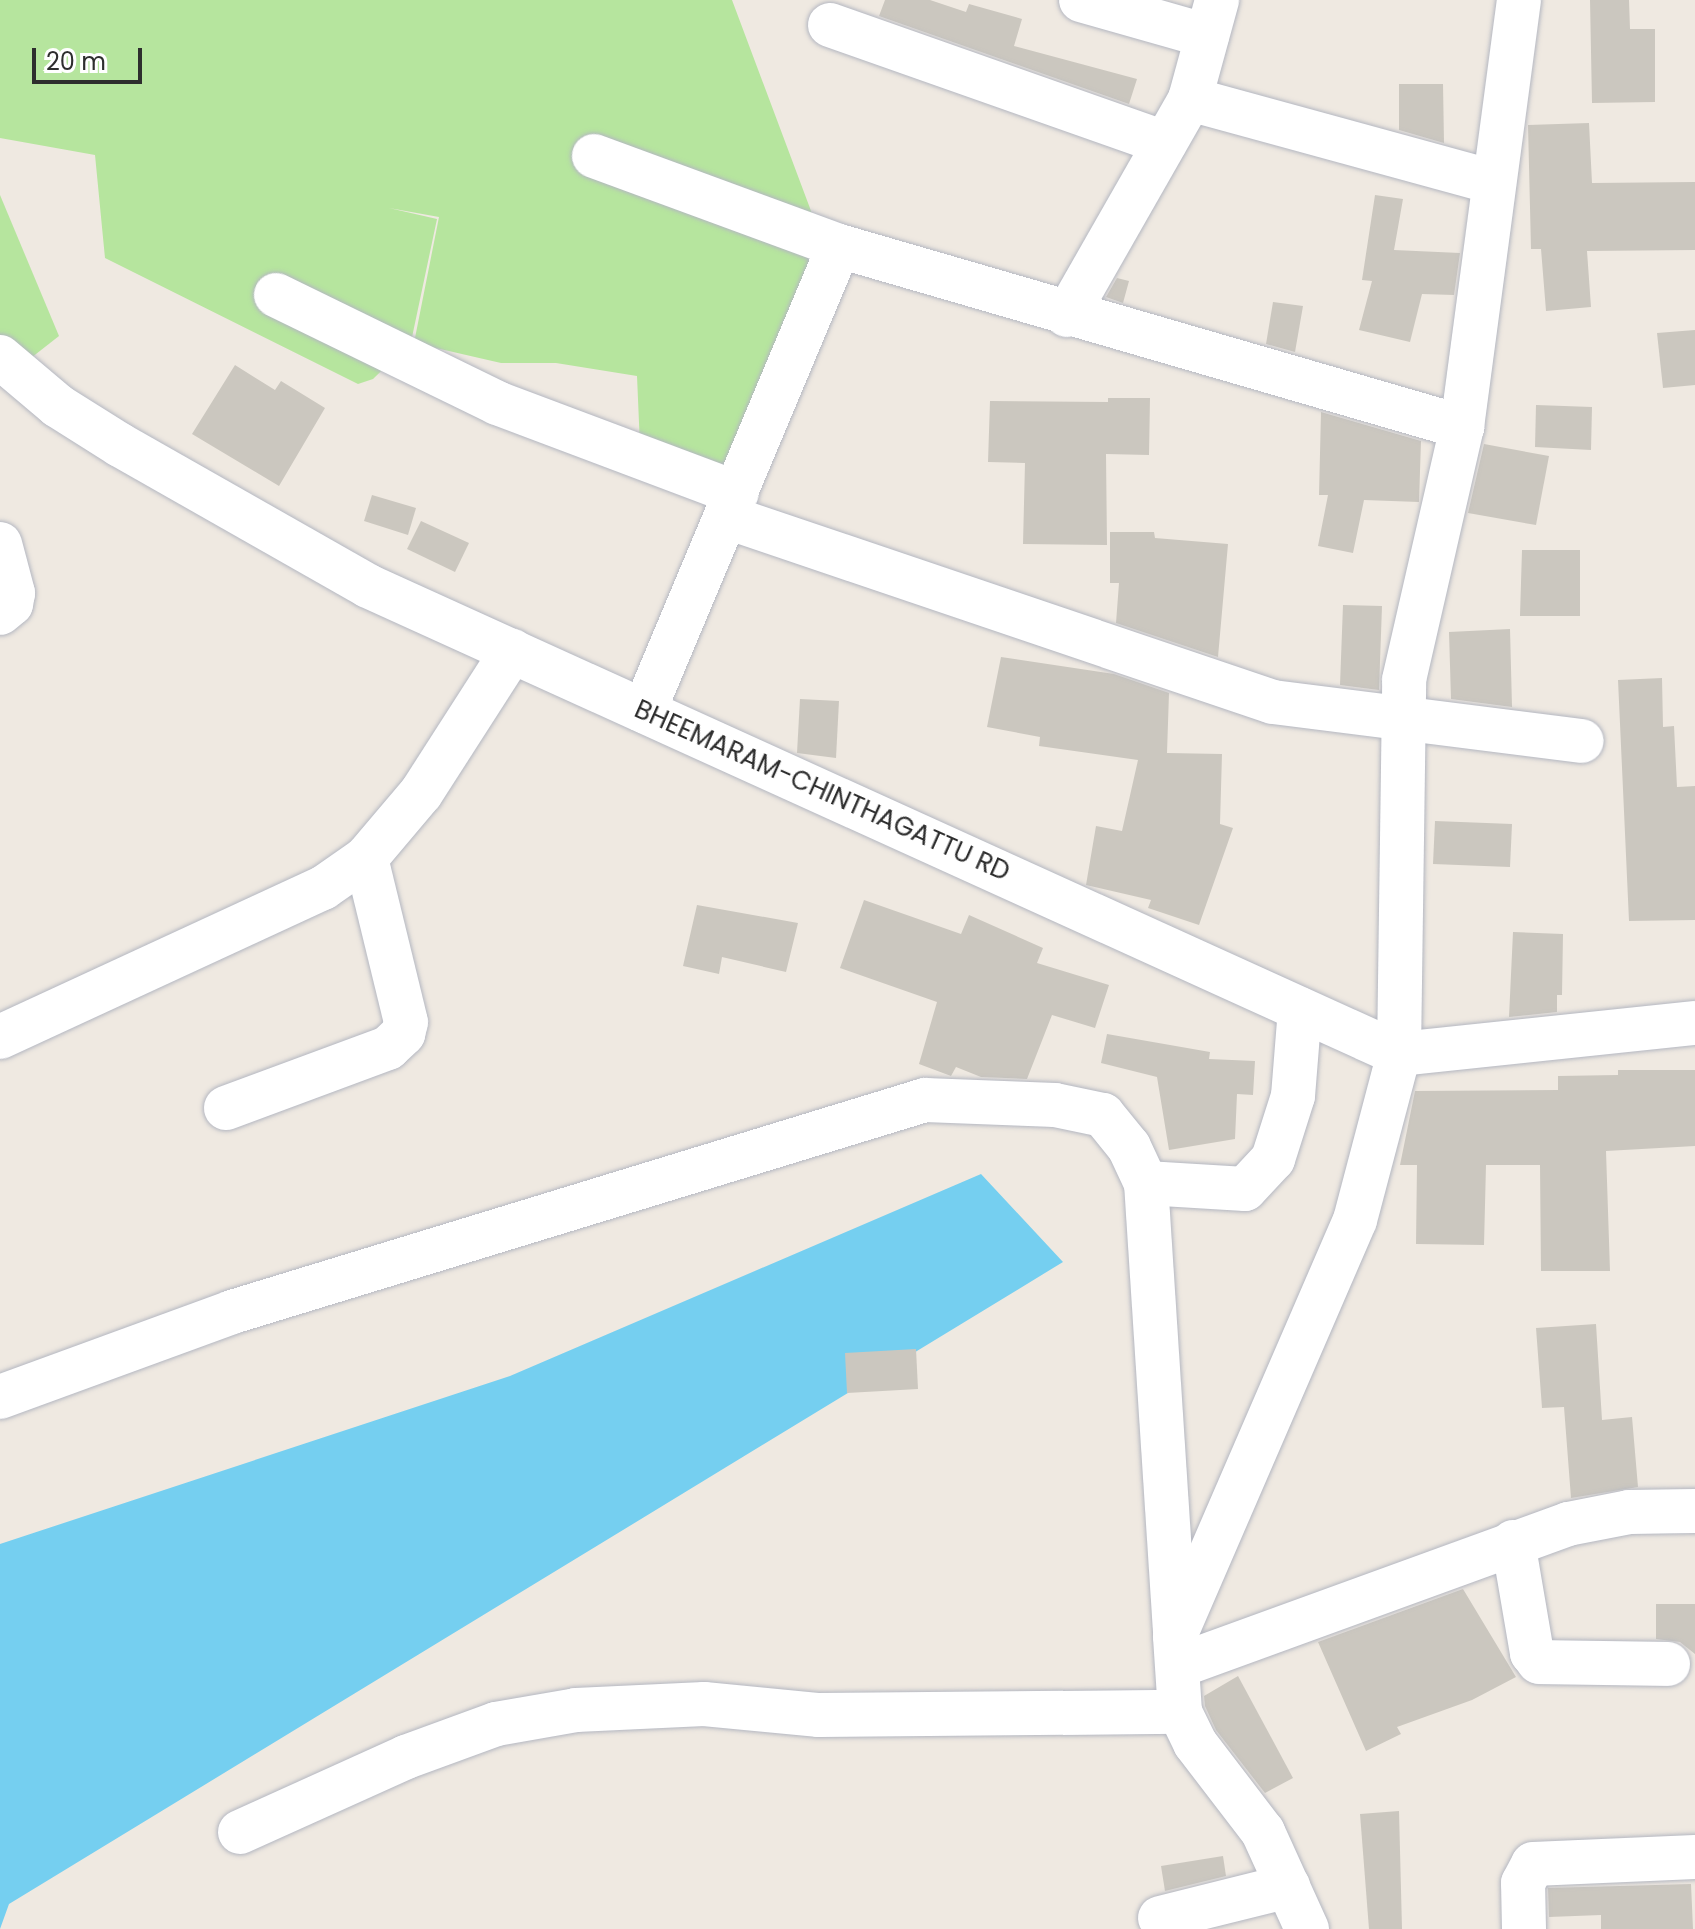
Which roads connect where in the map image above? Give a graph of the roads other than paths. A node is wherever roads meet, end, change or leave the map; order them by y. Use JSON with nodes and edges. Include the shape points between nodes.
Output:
{"nodes":[{"id":1,"x":1081,"y":0,"type":"edge"},
{"id":2,"x":1519,"y":0,"type":"edge"},
{"id":3,"x":1212,"y":18,"type":"edge"},
{"id":4,"x":830,"y":25,"type":"dead end"},
{"id":5,"x":1190,"y":99,"type":"junction"},
{"id":6,"x":1165,"y":143,"type":"junction"},
{"id":7,"x":594,"y":156,"type":"dead end"},
{"id":8,"x":1493,"y":182,"type":"junction"},
{"id":9,"x":839,"y":246,"type":"junction"},
{"id":10,"x":276,"y":295,"type":"dead end"},
{"id":11,"x":1067,"y":315,"type":"junction"},
{"id":12,"x":0,"y":358,"type":"edge"},
{"id":13,"x":1462,"y":427,"type":"junction"},
{"id":14,"x":732,"y":505,"type":"junction"},
{"id":15,"x":0,"y":544,"type":"edge"},
{"id":16,"x":0,"y":613,"type":"edge"},
{"id":17,"x":512,"y":651,"type":"junction"},
{"id":18,"x":644,"y":711,"type":"junction"},
{"id":19,"x":1404,"y":718,"type":"junction"},
{"id":20,"x":1582,"y":741,"type":"dead end"},
{"id":21,"x":366,"y":858,"type":"junction"},
{"id":22,"x":1300,"y":1009,"type":"junction"},
{"id":23,"x":1695,"y":1023,"type":"edge"},
{"id":24,"x":0,"y":1037,"type":"edge"},
{"id":25,"x":1399,"y":1054,"type":"junction"},
{"id":26,"x":226,"y":1108,"type":"dead end"},
{"id":27,"x":1146,"y":1183,"type":"junction"},
{"id":28,"x":0,"y":1397,"type":"edge"},
{"id":29,"x":1695,"y":1511,"type":"edge"},
{"id":30,"x":1513,"y":1542,"type":"junction"},
{"id":31,"x":1177,"y":1651,"type":"junction"},
{"id":32,"x":1668,"y":1664,"type":"dead end"},
{"id":33,"x":1180,"y":1712,"type":"junction"},
{"id":34,"x":240,"y":1832,"type":"dead end"},
{"id":35,"x":1695,"y":1857,"type":"edge"},
{"id":36,"x":1288,"y":1886,"type":"junction"},
{"id":37,"x":1160,"y":1918,"type":"dead end"},
{"id":38,"x":1307,"y":1929,"type":"edge"},
{"id":39,"x":1524,"y":1929,"type":"edge"}],
"edges":[{"from":1,"to":3,"type":"street"},
{"from":2,"to":8,"type":"street"},
{"from":3,"to":5,"type":"street"},
{"from":4,"to":6,"type":"street"},
{"from":5,"to":6,"type":"street"},
{"from":5,"to":8,"type":"street"},
{"from":6,"to":11,"type":"street"},
{"from":7,"to":9,"type":"street"},
{"from":8,"to":13,"type":"street"},
{"from":9,"to":11,"type":"street"},
{"from":9,"to":14,"type":"street"},
{"from":10,"to":14,"type":"street","via":[[497,403]]},
{"from":11,"to":13,"type":"street"},
{"from":12,"to":17,"type":"street","name":"BHEEMARAM-CHINTHAGATTU RD","via":[[58,406],[120,445],[368,586]]},
{"from":13,"to":19,"type":"street","via":[[1404,680]]},
{"from":14,"to":18,"type":"street"},
{"from":14,"to":19,"type":"street","via":[[1273,702]]},
{"from":15,"to":16,"type":"street","via":[[13,593],[11,604]]},
{"from":17,"to":18,"type":"street","name":"BHEEMARAM-CHINTHAGATTU RD"},
{"from":17,"to":21,"type":"street","via":[[421,793]]},
{"from":18,"to":22,"type":"street","name":"BHEEMARAM-CHINTHAGATTU RD"},
{"from":19,"to":20,"type":"street"},
{"from":19,"to":25,"type":"street"},
{"from":21,"to":24,"type":"street","via":[[323,888]]},
{"from":21,"to":26,"type":"street","via":[[406,1022],[403,1034],[388,1048]]},
{"from":22,"to":25,"type":"street","name":"BHEEMARAM-CHINTHAGATTU RD"},
{"from":22,"to":27,"type":"street","via":[[1293,1096],[1273,1159],[1245,1189]]},
{"from":23,"to":25,"type":"street"},
{"from":25,"to":31,"type":"street","via":[[1355,1220]]},
{"from":27,"to":28,"type":"street","via":[[1129,1147],[1103,1115],[1055,1105],[925,1100],[232,1312]]},
{"from":27,"to":31,"type":"street"},
{"from":29,"to":30,"type":"street","via":[[1629,1512]]},
{"from":30,"to":31,"type":"street"},
{"from":30,"to":32,"type":"street","via":[[1532,1653],[1539,1662]]},
{"from":31,"to":33,"type":"street"},
{"from":33,"to":34,"type":"street","via":[[819,1715],[704,1704],[576,1710],[481,1730]]},
{"from":33,"to":36,"type":"street","via":[[1195,1743],[1263,1832]]},
{"from":35,"to":39,"type":"street","via":[[1533,1864],[1523,1883]]},
{"from":36,"to":37,"type":"street"},
{"from":36,"to":38,"type":"street"}]}
